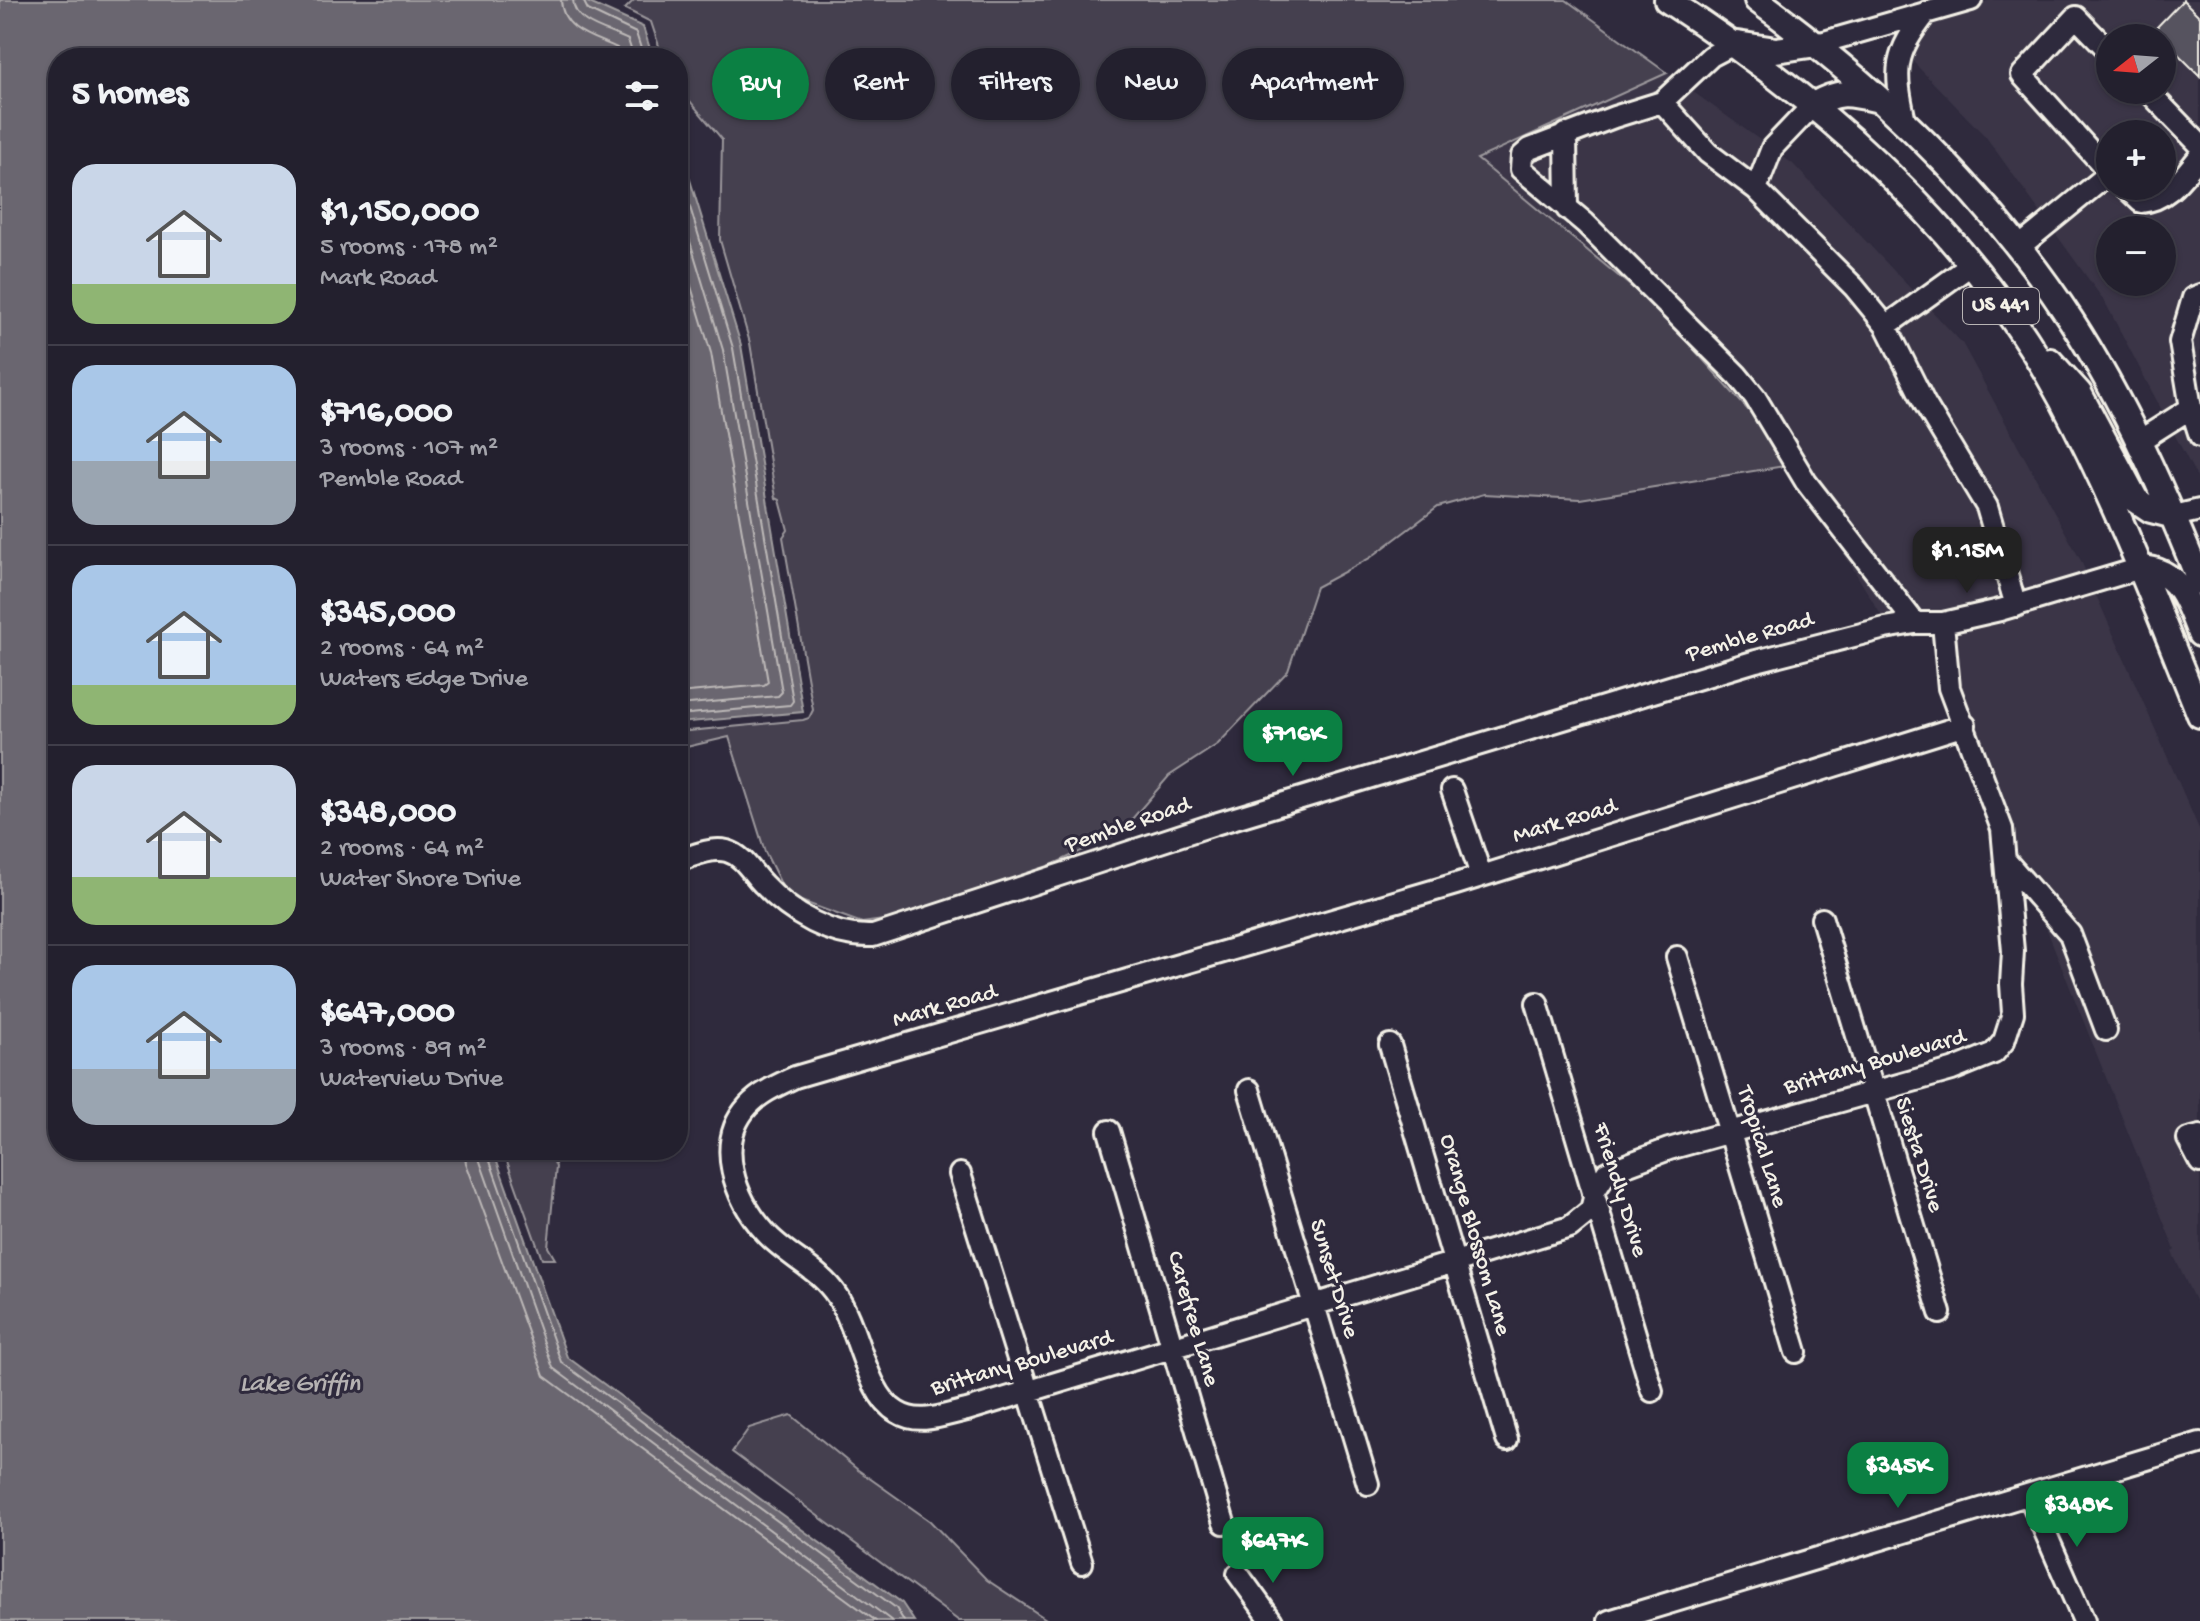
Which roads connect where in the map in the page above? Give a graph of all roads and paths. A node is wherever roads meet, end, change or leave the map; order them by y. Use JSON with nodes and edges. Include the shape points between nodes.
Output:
{"nodes":[{"id":1,"x":1667,"y":0,"type":"edge"},
{"id":2,"x":1757,"y":0,"type":"edge"},
{"id":3,"x":1971,"y":0,"type":"edge"},
{"id":4,"x":2074,"y":9,"type":"edge"},
{"id":5,"x":1927,"y":12,"type":"junction"},
{"id":6,"x":2096,"y":35,"type":"edge"},
{"id":7,"x":1734,"y":44,"type":"junction"},
{"id":8,"x":1817,"y":44,"type":"junction"},
{"id":9,"x":1885,"y":101,"type":"junction"},
{"id":10,"x":1662,"y":102,"type":"junction"},
{"id":11,"x":2160,"y":104,"type":"edge"},
{"id":12,"x":1813,"y":105,"type":"junction"},
{"id":13,"x":1905,"y":121,"type":"junction"},
{"id":14,"x":1566,"y":134,"type":"junction"},
{"id":15,"x":2200,"y":145,"type":"edge"},
{"id":16,"x":2200,"y":156,"type":"edge"},
{"id":17,"x":2096,"y":157,"type":"edge"},
{"id":18,"x":2096,"y":184,"type":"edge"},
{"id":19,"x":2176,"y":184,"type":"edge"},
{"id":20,"x":1756,"y":189,"type":"junction"},
{"id":21,"x":1567,"y":209,"type":"junction"},
{"id":22,"x":2018,"y":248,"type":"junction"},
{"id":23,"x":1971,"y":265,"type":"junction"},
{"id":24,"x":2200,"y":295,"type":"edge"},
{"id":25,"x":1886,"y":326,"type":"junction"},
{"id":26,"x":2029,"y":347,"type":"junction"},
{"id":27,"x":2191,"y":408,"type":"junction"},
{"id":28,"x":2200,"y":436,"type":"edge"},
{"id":29,"x":2139,"y":441,"type":"junction"},
{"id":30,"x":2200,"y":510,"type":"edge"},
{"id":31,"x":2174,"y":516,"type":"junction"},
{"id":32,"x":2141,"y":568,"type":"junction"},
{"id":33,"x":2200,"y":582,"type":"edge"},
{"id":34,"x":2016,"y":606,"type":"junction"},
{"id":35,"x":1915,"y":623,"type":"junction"},
{"id":36,"x":1943,"y":623,"type":"junction"},
{"id":37,"x":2200,"y":634,"type":"edge"},
{"id":38,"x":2200,"y":715,"type":"edge"},
{"id":39,"x":1965,"y":725,"type":"junction"},
{"id":40,"x":1452,"y":790,"type":"dead end"},
{"id":41,"x":688,"y":858,"type":"edge"},
{"id":42,"x":2007,"y":862,"type":"junction"},
{"id":43,"x":1481,"y":875,"type":"junction"},
{"id":44,"x":1822,"y":919,"type":"dead end"},
{"id":45,"x":1677,"y":957,"type":"dead end"},
{"id":46,"x":1537,"y":1003,"type":"dead end"},
{"id":47,"x":2106,"y":1030,"type":"dead end"},
{"id":48,"x":1390,"y":1045,"type":"dead end"},
{"id":49,"x":880,"y":1053,"type":"joint"},
{"id":50,"x":1249,"y":1090,"type":"dead end"},
{"id":51,"x":1872,"y":1092,"type":"junction"},
{"id":52,"x":1109,"y":1131,"type":"dead end"},
{"id":53,"x":1728,"y":1131,"type":"junction"},
{"id":54,"x":2200,"y":1136,"type":"edge"},
{"id":55,"x":2200,"y":1162,"type":"edge"},
{"id":56,"x":960,"y":1174,"type":"dead end"},
{"id":57,"x":1594,"y":1196,"type":"junction"},
{"id":58,"x":1454,"y":1262,"type":"junction"},
{"id":59,"x":1314,"y":1304,"type":"junction"},
{"id":60,"x":1940,"y":1313,"type":"dead end"},
{"id":61,"x":1174,"y":1347,"type":"junction"},
{"id":62,"x":1796,"y":1352,"type":"dead end"},
{"id":63,"x":1029,"y":1390,"type":"junction"},
{"id":64,"x":1652,"y":1391,"type":"dead end"},
{"id":65,"x":1507,"y":1440,"type":"dead end"},
{"id":66,"x":2200,"y":1443,"type":"edge"},
{"id":67,"x":1368,"y":1484,"type":"dead end"},
{"id":68,"x":2029,"y":1495,"type":"junction"},
{"id":69,"x":1224,"y":1523,"type":"dead end"},
{"id":70,"x":1082,"y":1563,"type":"dead end"},
{"id":71,"x":1238,"y":1574,"type":"dead end"},
{"id":72,"x":1272,"y":1621,"type":"edge"},
{"id":73,"x":1609,"y":1621,"type":"edge"},
{"id":74,"x":2084,"y":1621,"type":"edge"}],
"edges":[{"from":1,"to":7,"type":"main road","number":"US 441"},
{"from":2,"to":8,"type":"main road","number":"US 441"},
{"from":3,"to":5,"type":"street"},
{"from":4,"to":6,"type":"street"},
{"from":4,"to":17,"type":"street","via":[[2022,75]]},
{"from":5,"to":8,"type":"street"},
{"from":5,"to":13,"type":"street","via":[[1899,59],[1896,81]]},
{"from":7,"to":8,"type":"main road","via":[[1776,50]]},
{"from":7,"to":10,"type":"street","via":[[1711,56]]},
{"from":7,"to":12,"type":"main road","number":"US 441"},
{"from":8,"to":9,"type":"main road","number":"US 441"},
{"from":9,"to":12,"type":"main road","via":[[1847,92]]},
{"from":9,"to":13,"type":"main road","number":"US 441"},
{"from":10,"to":14,"type":"street"},
{"from":10,"to":20,"type":"street","via":[[1708,153]]},
{"from":11,"to":15,"type":"street"},
{"from":12,"to":20,"type":"street","via":[[1772,148]]},
{"from":12,"to":23,"type":"main road","number":"US 441","via":[[1908,193]]},
{"from":13,"to":22,"type":"main road","number":"US 441"},
{"from":14,"to":21,"type":"street"},
{"from":14,"to":21,"type":"street","via":[[1530,149],[1522,156],[1521,169]]},
{"from":16,"to":19,"type":"street"},
{"from":18,"to":22,"type":"street"},
{"from":20,"to":25,"type":"street"},
{"from":21,"to":35,"type":"street","via":[[1628,264],[1755,397],[1806,482]]},
{"from":22,"to":29,"type":"main road","number":"US 441","via":[[2070,320]]},
{"from":23,"to":25,"type":"street"},
{"from":23,"to":26,"type":"main road","number":"US 441"},
{"from":24,"to":27,"type":"street","via":[[2193,298],[2180,342]]},
{"from":25,"to":34,"type":"street","via":[[1987,507]]},
{"from":26,"to":31,"type":"main road","via":[[2044,355],[2079,393],[2136,500]]},
{"from":26,"to":32,"type":"main road","number":"US 441","via":[[2095,465]]},
{"from":27,"to":28,"type":"street"},
{"from":27,"to":29,"type":"street"},
{"from":29,"to":31,"type":"main road","number":"US 441"},
{"from":30,"to":31,"type":"street"},
{"from":31,"to":33,"type":"main road","number":"US 441"},
{"from":32,"to":34,"type":"street"},
{"from":32,"to":37,"type":"main road","via":[[2154,569],[2180,585]]},
{"from":32,"to":38,"type":"main road","number":"US 441"},
{"from":34,"to":36,"type":"street"},
{"from":35,"to":36,"type":"street","name":"Pemble Road"},
{"from":35,"to":41,"type":"street","name":"Pemble Road","via":[[1756,661],[1230,819],[873,936],[822,927],[776,897],[745,861],[729,852]]},
{"from":36,"to":39,"type":"street","via":[[1949,688]]},
{"from":39,"to":42,"type":"street","name":"Brittany Boulevard","via":[[1996,807]]},
{"from":39,"to":43,"type":"street","name":"Mark Road"},
{"from":40,"to":43,"type":"street"},
{"from":42,"to":47,"type":"street","via":[[2070,934]]},
{"from":42,"to":51,"type":"street","name":"Brittany Boulevard","via":[[2013,1013],[2004,1041],[1977,1061]]},
{"from":43,"to":49,"type":"street","name":"Mark Road"},
{"from":44,"to":51,"type":"street","name":"Siesta Drive"},
{"from":45,"to":53,"type":"street","name":"Tropical Lane"},
{"from":46,"to":57,"type":"street","name":"Friendly Drive"},
{"from":48,"to":58,"type":"street","name":"Orange Blossom Lane"},
{"from":49,"to":63,"type":"street","name":"Brittany Boulevard","via":[[795,1077],[747,1107],[731,1143],[740,1197],[765,1232],[835,1292],[850,1317],[875,1389],[896,1412],[924,1420]]},
{"from":50,"to":59,"type":"street","name":"Sunset Drive"},
{"from":51,"to":53,"type":"street","name":"Brittany Boulevard"},
{"from":51,"to":60,"type":"street","name":"Siesta Drive"},
{"from":52,"to":61,"type":"street","name":"Carefree Lane"},
{"from":53,"to":57,"type":"street","name":"Brittany Boulevard","via":[[1607,1172]]},
{"from":53,"to":62,"type":"street","name":"Tropical Lane"},
{"from":54,"to":55,"type":"street","via":[[2188,1139]]},
{"from":56,"to":63,"type":"street"},
{"from":57,"to":58,"type":"street","name":"Brittany Boulevard","via":[[1591,1210],[1570,1227]]},
{"from":57,"to":64,"type":"street","name":"Friendly Drive"},
{"from":58,"to":59,"type":"street","name":"Brittany Boulevard"},
{"from":58,"to":65,"type":"street","name":"Orange Blossom Lane"},
{"from":59,"to":61,"type":"street","name":"Brittany Boulevard"},
{"from":59,"to":67,"type":"street","name":"Sunset Drive"},
{"from":61,"to":63,"type":"street","name":"Brittany Boulevard"},
{"from":61,"to":69,"type":"street","name":"Carefree Lane"},
{"from":63,"to":70,"type":"street"},
{"from":66,"to":68,"type":"street"},
{"from":68,"to":73,"type":"street"},
{"from":68,"to":74,"type":"street"},
{"from":71,"to":72,"type":"street"}]}
